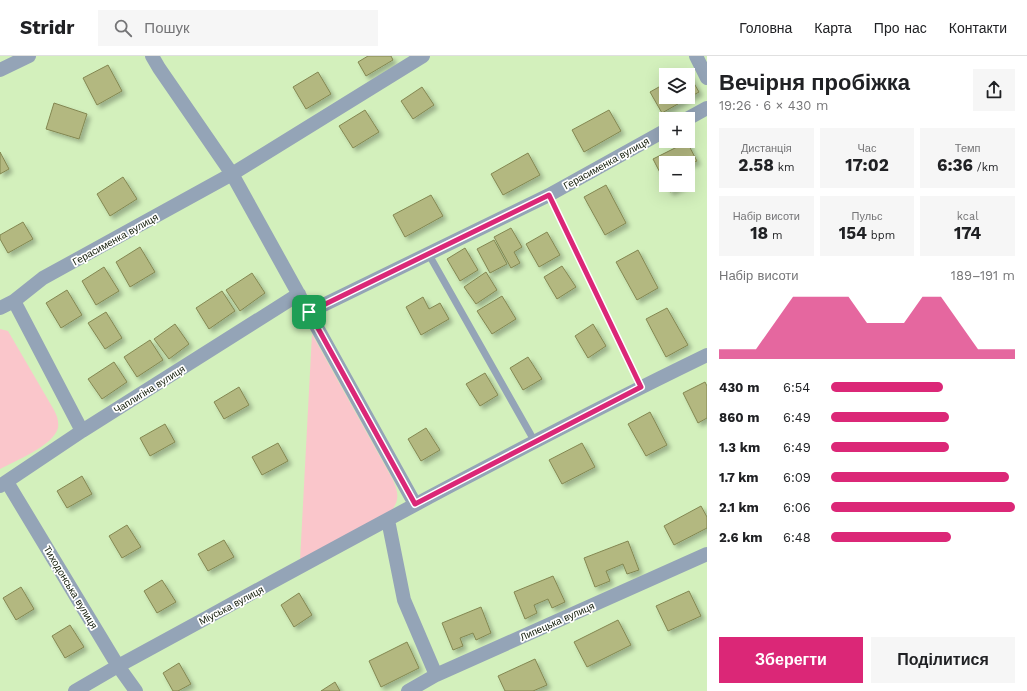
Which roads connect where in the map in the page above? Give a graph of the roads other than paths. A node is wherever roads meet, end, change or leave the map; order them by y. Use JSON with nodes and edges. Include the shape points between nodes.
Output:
{"nodes":[{"id":1,"x":29,"y":56,"type":"edge"},
{"id":2,"x":152,"y":56,"type":"edge"},
{"id":3,"x":423,"y":56,"type":"edge"},
{"id":4,"x":696,"y":56,"type":"edge"},
{"id":5,"x":0,"y":70,"type":"edge"},
{"id":6,"x":707,"y":78,"type":"edge"},
{"id":7,"x":707,"y":108,"type":"edge"},
{"id":8,"x":695,"y":115,"type":"edge"},
{"id":9,"x":659,"y":134,"type":"edge"},
{"id":10,"x":232,"y":174,"type":"junction"},
{"id":11,"x":549,"y":195,"type":"junction"},
{"id":12,"x":428,"y":253,"type":"junction"},
{"id":13,"x":299,"y":294,"type":"junction"},
{"id":14,"x":14,"y":300,"type":"junction"},
{"id":15,"x":0,"y":308,"type":"edge"},
{"id":16,"x":309,"y":312,"type":"junction"},
{"id":17,"x":707,"y":355,"type":"edge"},
{"id":18,"x":641,"y":387,"type":"junction"},
{"id":19,"x":82,"y":431,"type":"junction"},
{"id":20,"x":535,"y":442,"type":"junction"},
{"id":21,"x":4,"y":484,"type":"edge"},
{"id":22,"x":415,"y":504,"type":"junction"},
{"id":23,"x":388,"y":520,"type":"junction"},
{"id":24,"x":707,"y":554,"type":"edge"},
{"id":25,"x":118,"y":666,"type":"junction"},
{"id":26,"x":436,"y":675,"type":"junction"},
{"id":27,"x":75,"y":691,"type":"edge"},
{"id":28,"x":136,"y":691,"type":"edge"},
{"id":29,"x":408,"y":691,"type":"edge"}],
"edges":[{"from":1,"to":5,"type":"street"},
{"from":2,"to":10,"type":"street"},
{"from":3,"to":10,"type":"street","name":"Герасименка вулиця"},
{"from":4,"to":6,"type":"street"},
{"from":7,"to":8,"type":"street"},
{"from":9,"to":11,"type":"street","name":"Герасименка вулиця"},
{"from":10,"to":13,"type":"street"},
{"from":10,"to":14,"type":"street","name":"Герасименка вулиця","via":[[43,278]]},
{"from":11,"to":12,"type":"street","name":"Герасименка вулиця"},
{"from":11,"to":18,"type":"lane"},
{"from":12,"to":16,"type":"street","name":"Герасименка вулиця"},
{"from":12,"to":20,"type":"lane"},
{"from":13,"to":16,"type":"street"},
{"from":13,"to":19,"type":"street","name":"Чаплигіна вулиця"},
{"from":14,"to":15,"type":"street","name":"Герасименка вулиця"},
{"from":14,"to":19,"type":"street"},
{"from":16,"to":22,"type":"street"},
{"from":17,"to":18,"type":"street","name":"Міуська вулиця"},
{"from":18,"to":20,"type":"street","name":"Міуська вулиця"},
{"from":19,"to":21,"type":"street","name":"Чаплигіна вулиця"},
{"from":20,"to":22,"type":"street","name":"Міуська вулиця"},
{"from":21,"to":25,"type":"street","name":"Тиходонська вулиця"},
{"from":22,"to":23,"type":"street","name":"Міуська вулиця"},
{"from":23,"to":25,"type":"street","name":"Міуська вулиця"},
{"from":23,"to":26,"type":"street","via":[[404,600]]},
{"from":24,"to":26,"type":"street","name":"Липецька вулиця"},
{"from":25,"to":27,"type":"street","name":"Міуська вулиця"},
{"from":25,"to":28,"type":"street","name":"Тиходонська вулиця"},
{"from":26,"to":29,"type":"street","name":"Липецька вулиця"}]}
